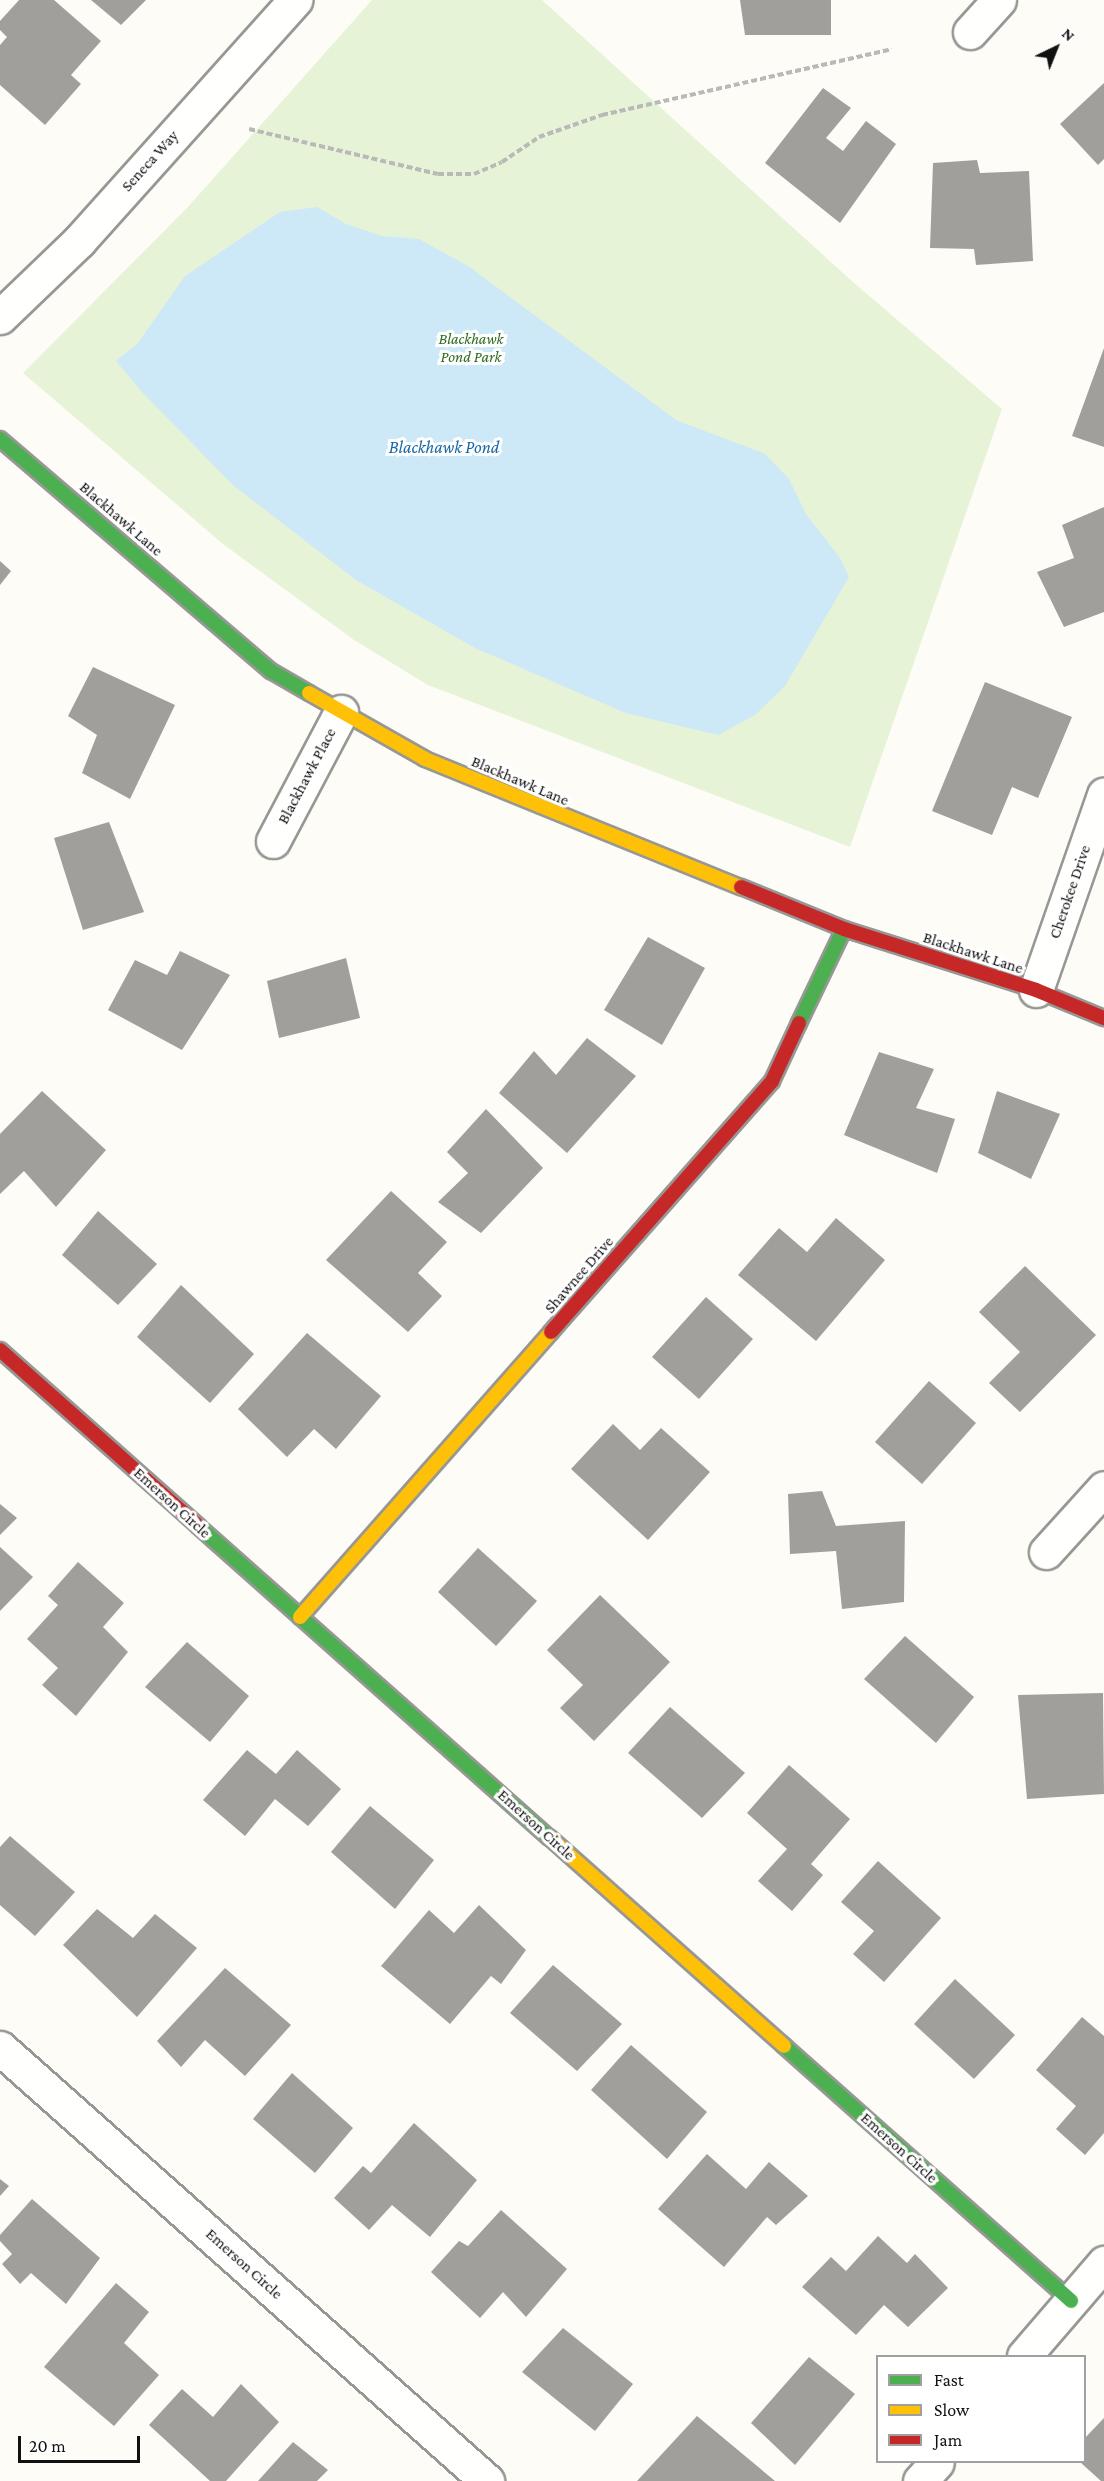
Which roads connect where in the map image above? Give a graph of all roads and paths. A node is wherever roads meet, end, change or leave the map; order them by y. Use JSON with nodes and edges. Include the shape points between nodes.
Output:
{"nodes":[{"id":1,"x":295,"y":0,"type":"edge"},
{"id":2,"x":999,"y":0,"type":"edge"},
{"id":3,"x":970,"y":32,"type":"dead end"},
{"id":4,"x":892,"y":49,"type":"dead end"},
{"id":5,"x":249,"y":129,"type":"dead end"},
{"id":6,"x":0,"y":317,"type":"edge"},
{"id":7,"x":0,"y":439,"type":"edge"},
{"id":8,"x":341,"y":712,"type":"junction"},
{"id":9,"x":1104,"y":795,"type":"edge"},
{"id":10,"x":273,"y":841,"type":"dead end"},
{"id":11,"x":844,"y":929,"type":"junction"},
{"id":12,"x":1036,"y":990,"type":"junction"},
{"id":13,"x":1104,"y":1017,"type":"edge"},
{"id":14,"x":0,"y":1350,"type":"edge"},
{"id":15,"x":1104,"y":1488,"type":"edge"},
{"id":16,"x":1046,"y":1552,"type":"dead end"},
{"id":17,"x":300,"y":1617,"type":"junction"},
{"id":18,"x":0,"y":2048,"type":"edge"},
{"id":19,"x":1104,"y":2263,"type":"edge"},
{"id":20,"x":1071,"y":2301,"type":"junction"},
{"id":21,"x":1025,"y":2355,"type":"edge"},
{"id":22,"x":936,"y":2463,"type":"edge"},
{"id":23,"x":487,"y":2481,"type":"edge"},
{"id":24,"x":920,"y":2481,"type":"edge"}],
"edges":[{"from":1,"to":6,"type":"street","name":"Seneca Way","via":[[79,241]]},
{"from":2,"to":3,"type":"street"},
{"from":4,"to":5,"type":"path","via":[[602,115],[539,137],[502,162],[474,174],[438,174]]},
{"from":7,"to":8,"type":"street","name":"Blackhawk Lane","via":[[271,671]]},
{"from":8,"to":10,"type":"street","name":"Blackhawk Place"},
{"from":8,"to":11,"type":"street","name":"Blackhawk Lane","via":[[425,759],[499,792]]},
{"from":9,"to":12,"type":"street","name":"Cherokee Drive"},
{"from":11,"to":12,"type":"street","name":"Blackhawk Lane"},
{"from":11,"to":17,"type":"street","name":"Shawnee Drive","via":[[772,1081]]},
{"from":12,"to":13,"type":"street","name":"Blackhawk Lane"},
{"from":14,"to":17,"type":"street","name":"Emerson Circle"},
{"from":15,"to":16,"type":"street"},
{"from":17,"to":20,"type":"street","name":"Emerson Circle"},
{"from":18,"to":23,"type":"street","name":"Emerson Circle"},
{"from":19,"to":20,"type":"street"},
{"from":20,"to":21,"type":"street"},
{"from":22,"to":24,"type":"street"}]}
